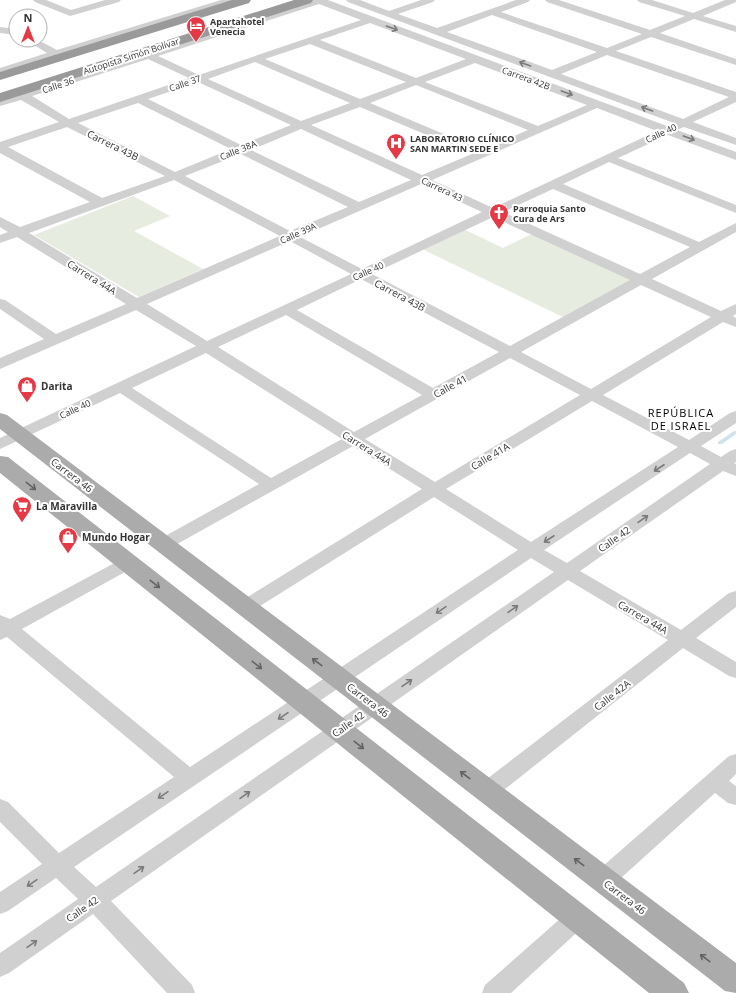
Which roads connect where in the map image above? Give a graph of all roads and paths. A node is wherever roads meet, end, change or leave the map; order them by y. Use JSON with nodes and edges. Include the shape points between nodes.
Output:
{"nodes":[{"id":1,"x":38,"y":0,"type":"edge"},
{"id":2,"x":116,"y":0,"type":"edge"},
{"id":3,"x":229,"y":0,"type":"edge"},
{"id":4,"x":245,"y":0,"type":"edge"},
{"id":5,"x":316,"y":0,"type":"edge"},
{"id":6,"x":430,"y":0,"type":"edge"},
{"id":7,"x":525,"y":0,"type":"edge"},
{"id":8,"x":550,"y":0,"type":"edge"},
{"id":9,"x":642,"y":0,"type":"edge"},
{"id":10,"x":735,"y":0,"type":"edge"},
{"id":11,"x":354,"y":1,"type":"edge"},
{"id":12,"x":338,"y":8,"type":"junction"},
{"id":13,"x":492,"y":12,"type":"junction"},
{"id":14,"x":389,"y":14,"type":"junction"},
{"id":15,"x":694,"y":16,"type":"junction"},
{"id":16,"x":370,"y":20,"type":"junction"},
{"id":17,"x":151,"y":29,"type":"junction"},
{"id":18,"x":736,"y":29,"type":"edge"},
{"id":19,"x":128,"y":32,"type":"junction"},
{"id":20,"x":437,"y":32,"type":"junction"},
{"id":21,"x":651,"y":34,"type":"junction"},
{"id":22,"x":310,"y":40,"type":"junction"},
{"id":23,"x":45,"y":48,"type":"edge"},
{"id":24,"x":607,"y":52,"type":"junction"},
{"id":25,"x":56,"y":54,"type":"junction"},
{"id":26,"x":149,"y":56,"type":"junction"},
{"id":27,"x":256,"y":59,"type":"junction"},
{"id":28,"x":476,"y":59,"type":"junction"},
{"id":29,"x":736,"y":62,"type":"edge"},
{"id":30,"x":0,"y":71,"type":"edge"},
{"id":31,"x":552,"y":74,"type":"junction"},
{"id":32,"x":0,"y":76,"type":"edge"},
{"id":33,"x":198,"y":79,"type":"junction"},
{"id":34,"x":416,"y":81,"type":"junction"},
{"id":35,"x":23,"y":96,"type":"junction"},
{"id":36,"x":736,"y":97,"type":"edge"},
{"id":37,"x":0,"y":98,"type":"edge"},
{"id":38,"x":139,"y":99,"type":"junction"},
{"id":39,"x":360,"y":102,"type":"junction"},
{"id":40,"x":0,"y":104,"type":"edge"},
{"id":41,"x":598,"y":104,"type":"junction"},
{"id":42,"x":68,"y":123,"type":"junction"},
{"id":43,"x":684,"y":123,"type":"junction"},
{"id":44,"x":301,"y":125,"type":"junction"},
{"id":45,"x":538,"y":130,"type":"junction"},
{"id":46,"x":668,"y":130,"type":"junction"},
{"id":47,"x":736,"y":142,"type":"edge"},
{"id":48,"x":0,"y":147,"type":"edge"},
{"id":49,"x":241,"y":150,"type":"junction"},
{"id":50,"x":482,"y":154,"type":"junction"},
{"id":51,"x":736,"y":156,"type":"edge"},
{"id":52,"x":608,"y":158,"type":"junction"},
{"id":53,"x":175,"y":176,"type":"junction"},
{"id":54,"x":422,"y":180,"type":"junction"},
{"id":55,"x":553,"y":184,"type":"junction"},
{"id":56,"x":101,"y":203,"type":"junction"},
{"id":57,"x":358,"y":207,"type":"junction"},
{"id":58,"x":736,"y":209,"type":"edge"},
{"id":59,"x":493,"y":213,"type":"junction"},
{"id":60,"x":0,"y":221,"type":"edge"},
{"id":61,"x":736,"y":228,"type":"edge"},
{"id":62,"x":18,"y":232,"type":"junction"},
{"id":63,"x":290,"y":236,"type":"junction"},
{"id":64,"x":0,"y":239,"type":"edge"},
{"id":65,"x":700,"y":247,"type":"junction"},
{"id":66,"x":360,"y":274,"type":"junction"},
{"id":67,"x":641,"y":280,"type":"junction"},
{"id":68,"x":0,"y":304,"type":"edge"},
{"id":69,"x":135,"y":304,"type":"junction"},
{"id":70,"x":286,"y":309,"type":"junction"},
{"id":71,"x":732,"y":316,"type":"edge"},
{"id":72,"x":55,"y":340,"type":"junction"},
{"id":73,"x":207,"y":346,"type":"junction"},
{"id":74,"x":511,"y":352,"type":"junction"},
{"id":75,"x":0,"y":364,"type":"edge"},
{"id":76,"x":121,"y":387,"type":"junction"},
{"id":77,"x":591,"y":394,"type":"junction"},
{"id":78,"x":434,"y":395,"type":"junction"},
{"id":79,"x":736,"y":416,"type":"edge"},
{"id":80,"x":0,"y":419,"type":"edge"},
{"id":81,"x":10,"y":439,"type":"edge"},
{"id":82,"x":353,"y":440,"type":"junction"},
{"id":83,"x":691,"y":447,"type":"junction"},
{"id":84,"x":0,"y":462,"type":"edge"},
{"id":85,"x":732,"y":463,"type":"edge"},
{"id":86,"x":271,"y":485,"type":"junction"},
{"id":87,"x":435,"y":489,"type":"junction"},
{"id":88,"x":164,"y":544,"type":"junction"},
{"id":89,"x":531,"y":550,"type":"junction"},
{"id":90,"x":128,"y":563,"type":"junction"},
{"id":91,"x":567,"y":572,"type":"junction"},
{"id":92,"x":736,"y":597,"type":"edge"},
{"id":93,"x":245,"y":607,"type":"junction"},
{"id":94,"x":3,"y":628,"type":"edge"},
{"id":95,"x":683,"y":640,"type":"junction"},
{"id":96,"x":736,"y":671,"type":"edge"},
{"id":97,"x":339,"y":678,"type":"junction"},
{"id":98,"x":304,"y":702,"type":"junction"},
{"id":99,"x":375,"y":705,"type":"junction"},
{"id":100,"x":340,"y":730,"type":"junction"},
{"id":101,"x":736,"y":762,"type":"edge"},
{"id":102,"x":189,"y":778,"type":"junction"},
{"id":103,"x":714,"y":782,"type":"junction"},
{"id":104,"x":487,"y":791,"type":"junction"},
{"id":105,"x":736,"y":797,"type":"edge"},
{"id":106,"x":0,"y":808,"type":"edge"},
{"id":107,"x":58,"y":866,"type":"junction"},
{"id":108,"x":603,"y":880,"type":"junction"},
{"id":109,"x":95,"y":900,"type":"junction"},
{"id":110,"x":0,"y":904,"type":"edge"},
{"id":111,"x":577,"y":918,"type":"junction"},
{"id":112,"x":0,"y":966,"type":"edge"},
{"id":113,"x":736,"y":982,"type":"edge"},
{"id":114,"x":183,"y":993,"type":"edge"},
{"id":115,"x":494,"y":993,"type":"edge"},
{"id":116,"x":673,"y":993,"type":"edge"}],
"edges":[{"from":1,"to":2,"type":"street","via":[[70,13]]},
{"from":3,"to":19,"type":"street"},
{"from":4,"to":17,"type":"highway","name":"Autopista Simón Bolívar"},
{"from":5,"to":12,"type":"street","name":"Carrera 42B"},
{"from":5,"to":26,"type":"street","name":"Calle 36"},
{"from":5,"to":37,"type":"highway","name":"Autopista Simón Bolívar"},
{"from":6,"to":14,"type":"street"},
{"from":7,"to":13,"type":"street"},
{"from":8,"to":21,"type":"street"},
{"from":9,"to":15,"type":"street"},
{"from":10,"to":15,"type":"street"},
{"from":11,"to":12,"type":"street"},
{"from":11,"to":14,"type":"street","name":"Carrera 42B"},
{"from":12,"to":16,"type":"street","name":"Carrera 42B"},
{"from":13,"to":20,"type":"street"},
{"from":13,"to":24,"type":"street"},
{"from":14,"to":20,"type":"street","name":"Carrera 42B"},
{"from":15,"to":18,"type":"street"},
{"from":15,"to":21,"type":"street"},
{"from":16,"to":22,"type":"street","name":"Calle 37"},
{"from":16,"to":28,"type":"street","name":"Carrera 42B","one_way":true},
{"from":17,"to":19,"type":"highway"},
{"from":17,"to":32,"type":"highway","name":"Autopista Simón Bolívar"},
{"from":19,"to":25,"type":"street"},
{"from":31,"to":20,"type":"street","name":"Carrera 42B","one_way":true},
{"from":21,"to":24,"type":"street"},
{"from":21,"to":29,"type":"street"},
{"from":22,"to":27,"type":"street","name":"Calle 37"},
{"from":22,"to":34,"type":"street"},
{"from":23,"to":25,"type":"street"},
{"from":24,"to":31,"type":"street"},
{"from":24,"to":36,"type":"street"},
{"from":25,"to":30,"type":"street"},
{"from":26,"to":33,"type":"street","name":"Carrera 43"},
{"from":26,"to":35,"type":"street","name":"Calle 36"},
{"from":27,"to":33,"type":"street","name":"Calle 37"},
{"from":27,"to":39,"type":"street"},
{"from":28,"to":34,"type":"street","name":"Calle 38A"},
{"from":28,"to":41,"type":"street","name":"Carrera 42B","one_way":true},
{"from":43,"to":31,"type":"street","name":"Carrera 42B","one_way":true},
{"from":33,"to":38,"type":"street","name":"Calle 37"},
{"from":33,"to":44,"type":"street","name":"Carrera 43"},
{"from":34,"to":39,"type":"street","name":"Calle 38A"},
{"from":34,"to":45,"type":"street"},
{"from":35,"to":40,"type":"street","name":"Calle 36"},
{"from":35,"to":42,"type":"street","name":"Carrera 43B"},
{"from":36,"to":43,"type":"street","name":"Calle 40"},
{"from":38,"to":42,"type":"street","name":"Calle 37"},
{"from":38,"to":49,"type":"street"},
{"from":39,"to":44,"type":"street","name":"Calle 38A"},
{"from":39,"to":50,"type":"street"},
{"from":41,"to":45,"type":"street","name":"Calle 39A"},
{"from":41,"to":46,"type":"street","name":"Carrera 42B"},
{"from":42,"to":48,"type":"street","name":"Calle 37"},
{"from":42,"to":53,"type":"street","name":"Carrera 43B"},
{"from":43,"to":46,"type":"street","name":"Calle 40"},
{"from":43,"to":47,"type":"street","name":"Carrera 42B"},
{"from":44,"to":49,"type":"street","name":"Calle 38A"},
{"from":44,"to":54,"type":"street","name":"Carrera 43"},
{"from":45,"to":50,"type":"street","name":"Calle 39A"},
{"from":46,"to":51,"type":"street","name":"Carrera 42B","one_way":true},
{"from":46,"to":52,"type":"street","name":"Calle 40"},
{"from":48,"to":56,"type":"street"},
{"from":49,"to":53,"type":"street","name":"Calle 38A"},
{"from":49,"to":57,"type":"street"},
{"from":50,"to":54,"type":"street","name":"Calle 39A"},
{"from":52,"to":55,"type":"street","name":"Calle 40"},
{"from":52,"to":58,"type":"street"},
{"from":53,"to":56,"type":"street","name":"Calle 38A"},
{"from":53,"to":63,"type":"street","name":"Carrera 43B"},
{"from":54,"to":57,"type":"street","name":"Calle 39A"},
{"from":54,"to":59,"type":"street","name":"Carrera 43"},
{"from":55,"to":59,"type":"street","name":"Calle 40"},
{"from":55,"to":65,"type":"street"},
{"from":56,"to":62,"type":"street","name":"Calle 38A"},
{"from":57,"to":63,"type":"street","name":"Calle 39A"},
{"from":59,"to":66,"type":"street","name":"Calle 40"},
{"from":59,"to":67,"type":"street","name":"Carrera 43"},
{"from":60,"to":62,"type":"street","name":"Carrera 44A"},
{"from":61,"to":65,"type":"street","name":"Calle 41"},
{"from":62,"to":64,"type":"street","name":"Calle 38A"},
{"from":62,"to":69,"type":"street","name":"Carrera 44A"},
{"from":63,"to":66,"type":"street","name":"Carrera 43B"},
{"from":63,"to":69,"type":"street","name":"Calle 39A"},
{"from":65,"to":67,"type":"street","name":"Calle 41"},
{"from":66,"to":70,"type":"street","name":"Calle 40"},
{"from":66,"to":74,"type":"street","name":"Carrera 43B"},
{"from":67,"to":71,"type":"street","name":"Carrera 43"},
{"from":67,"to":74,"type":"street","name":"Calle 41"},
{"from":68,"to":72,"type":"street"},
{"from":69,"to":72,"type":"street","name":"Calle 39A"},
{"from":69,"to":73,"type":"street","name":"Carrera 44A"},
{"from":70,"to":73,"type":"street","name":"Calle 40"},
{"from":70,"to":78,"type":"street"},
{"from":71,"to":77,"type":"street","name":"Calle 41A"},
{"from":72,"to":75,"type":"street","name":"Calle 39A"},
{"from":73,"to":76,"type":"street","name":"Calle 40"},
{"from":73,"to":82,"type":"street","name":"Carrera 44A"},
{"from":74,"to":77,"type":"street","name":"Carrera 43B"},
{"from":74,"to":78,"type":"street","name":"Calle 41"},
{"from":76,"to":81,"type":"street","name":"Calle 40"},
{"from":76,"to":86,"type":"street"},
{"from":77,"to":83,"type":"street","name":"Carrera 43B"},
{"from":77,"to":87,"type":"street","name":"Calle 41A"},
{"from":78,"to":82,"type":"street","name":"Calle 41"},
{"from":79,"to":83,"type":"street"},
{"from":80,"to":81,"type":"main road","name":"Carrera 46"},
{"from":81,"to":88,"type":"main road","name":"Carrera 46"},
{"from":82,"to":86,"type":"street","name":"Calle 41"},
{"from":82,"to":87,"type":"street","name":"Carrera 44A"},
{"from":83,"to":85,"type":"street","name":"Carrera 43B"},
{"from":83,"to":89,"type":"street","one_way":true},
{"from":84,"to":90,"type":"main road","one_way":true},
{"from":91,"to":85,"type":"street","name":"Calle 42","one_way":true},
{"from":86,"to":88,"type":"street","name":"Calle 41"},
{"from":87,"to":89,"type":"street","name":"Carrera 44A"},
{"from":87,"to":93,"type":"street","name":"Calle 41A"},
{"from":88,"to":93,"type":"main road","name":"Carrera 46"},
{"from":89,"to":91,"type":"street","name":"Carrera 44A"},
{"from":89,"to":97,"type":"street","one_way":true},
{"from":90,"to":94,"type":"street"},
{"from":90,"to":98,"type":"main road","one_way":true},
{"from":91,"to":95,"type":"street","name":"Carrera 44A"},
{"from":99,"to":91,"type":"street","name":"Calle 42","one_way":true},
{"from":92,"to":95,"type":"street","name":"Calle 42A"},
{"from":97,"to":93,"type":"main road","name":"Carrera 46","one_way":true},
{"from":94,"to":102,"type":"street"},
{"from":95,"to":96,"type":"street","name":"Carrera 44A"},
{"from":95,"to":104,"type":"street","name":"Calle 42A"},
{"from":97,"to":98,"type":"street"},
{"from":97,"to":99,"type":"main road","name":"Carrera 46"},
{"from":98,"to":100,"type":"main road"},
{"from":98,"to":102,"type":"street","one_way":true},
{"from":99,"to":100,"type":"street","name":"Calle 42"},
{"from":104,"to":99,"type":"main road","name":"Carrera 46","one_way":true},
{"from":109,"to":100,"type":"street","name":"Calle 42","one_way":true},
{"from":100,"to":111,"type":"main road","one_way":true},
{"from":101,"to":103,"type":"street"},
{"from":102,"to":107,"type":"street","one_way":true},
{"from":103,"to":105,"type":"street"},
{"from":103,"to":108,"type":"street"},
{"from":108,"to":104,"type":"main road","name":"Carrera 46","one_way":true},
{"from":106,"to":107,"type":"street"},
{"from":107,"to":109,"type":"street"},
{"from":107,"to":110,"type":"street","one_way":true},
{"from":113,"to":108,"type":"main road","name":"Carrera 46","one_way":true},
{"from":112,"to":109,"type":"street","name":"Calle 42","one_way":true},
{"from":109,"to":114,"type":"street"},
{"from":111,"to":115,"type":"street"},
{"from":111,"to":116,"type":"main road"}]}
